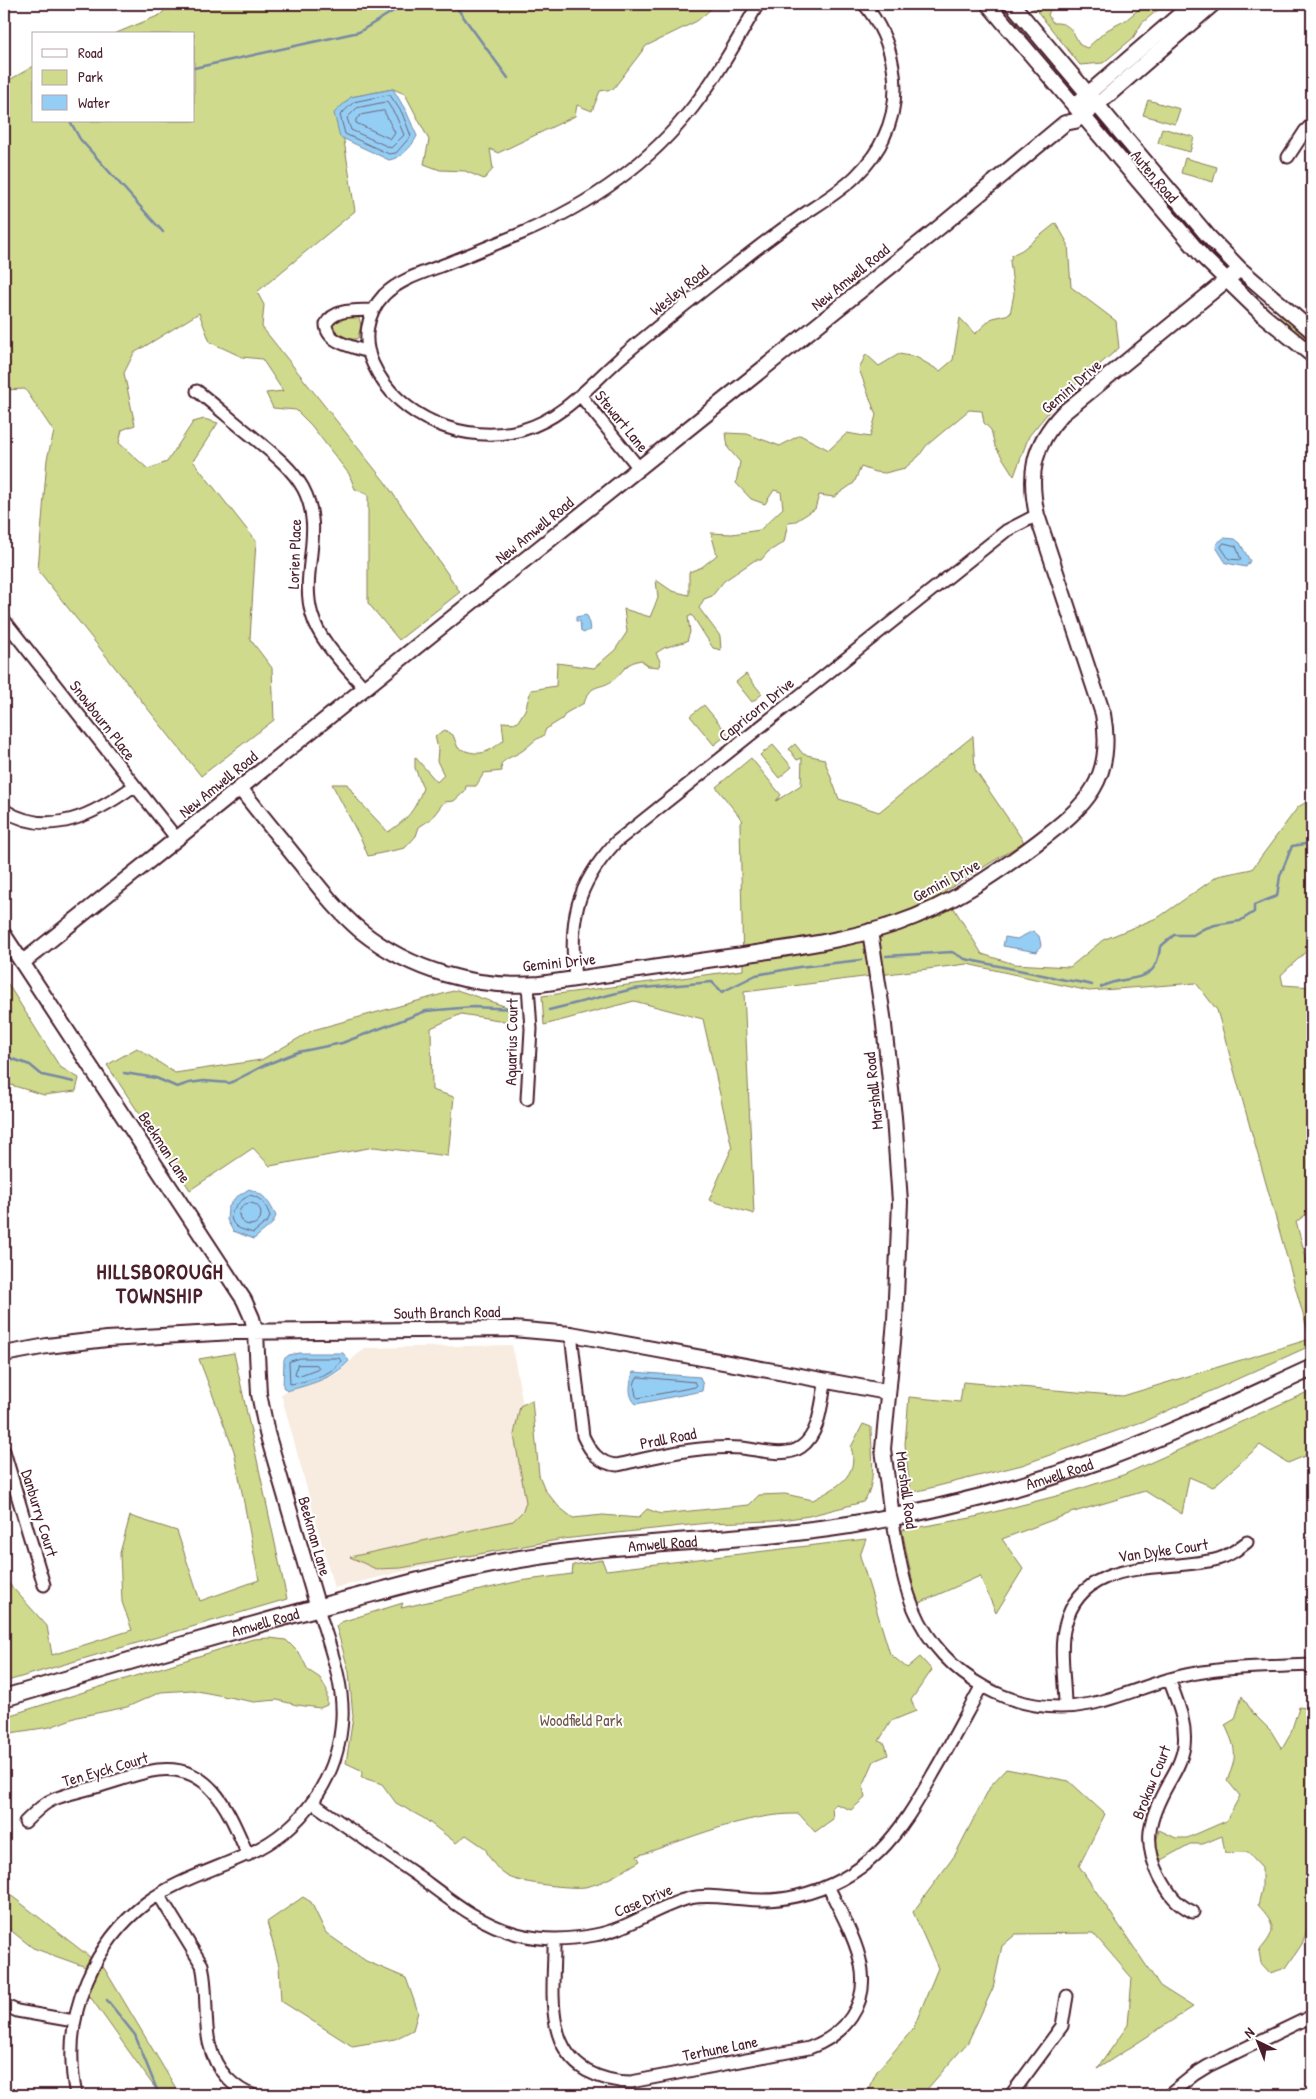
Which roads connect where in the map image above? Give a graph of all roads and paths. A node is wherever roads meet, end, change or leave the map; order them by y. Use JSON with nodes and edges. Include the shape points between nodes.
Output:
{"nodes":[{"id":1,"x":758,"y":4,"type":"edge"},
{"id":2,"x":864,"y":4,"type":"edge"},
{"id":3,"x":988,"y":4,"type":"edge"},
{"id":4,"x":1012,"y":4,"type":"edge"},
{"id":5,"x":1192,"y":4,"type":"edge"},
{"id":6,"x":1213,"y":4,"type":"edge"},
{"id":7,"x":1088,"y":94,"type":"junction"},
{"id":8,"x":1097,"y":105,"type":"junction"},
{"id":9,"x":1078,"y":111,"type":"junction"},
{"id":10,"x":1312,"y":124,"type":"edge"},
{"id":11,"x":1288,"y":158,"type":"dead end"},
{"id":12,"x":1240,"y":269,"type":"junction"},
{"id":13,"x":1226,"y":281,"type":"junction"},
{"id":14,"x":373,"y":310,"type":"junction"},
{"id":15,"x":1312,"y":331,"type":"edge"},
{"id":16,"x":369,"y":352,"type":"junction"},
{"id":17,"x":1312,"y":355,"type":"edge"},
{"id":18,"x":197,"y":391,"type":"dead end"},
{"id":19,"x":580,"y":395,"type":"junction"},
{"id":20,"x":639,"y":468,"type":"junction"},
{"id":21,"x":1038,"y":515,"type":"junction"},
{"id":22,"x":4,"y":620,"type":"edge"},
{"id":23,"x":365,"y":689,"type":"junction"},
{"id":24,"x":134,"y":786,"type":"junction"},
{"id":25,"x":240,"y":788,"type":"junction"},
{"id":26,"x":4,"y":810,"type":"edge"},
{"id":27,"x":177,"y":839,"type":"junction"},
{"id":28,"x":870,"y":932,"type":"junction"},
{"id":29,"x":4,"y":934,"type":"edge"},
{"id":30,"x":23,"y":962,"type":"junction"},
{"id":31,"x":575,"y":979,"type":"junction"},
{"id":32,"x":528,"y":985,"type":"junction"},
{"id":33,"x":527,"y":1099,"type":"dead end"},
{"id":34,"x":256,"y":1333,"type":"junction"},
{"id":35,"x":571,"y":1334,"type":"junction"},
{"id":36,"x":4,"y":1354,"type":"edge"},
{"id":37,"x":1312,"y":1368,"type":"edge"},
{"id":38,"x":826,"y":1380,"type":"junction"},
{"id":39,"x":887,"y":1392,"type":"junction"},
{"id":40,"x":4,"y":1451,"type":"edge"},
{"id":41,"x":892,"y":1518,"type":"junction"},
{"id":42,"x":1247,"y":1542,"type":"dead end"},
{"id":43,"x":44,"y":1585,"type":"dead end"},
{"id":44,"x":318,"y":1608,"type":"junction"},
{"id":45,"x":1312,"y":1665,"type":"edge"},
{"id":46,"x":1170,"y":1680,"type":"junction"},
{"id":47,"x":981,"y":1687,"type":"junction"},
{"id":48,"x":4,"y":1698,"type":"edge"},
{"id":49,"x":1065,"y":1706,"type":"junction"},
{"id":50,"x":313,"y":1803,"type":"junction"},
{"id":51,"x":25,"y":1822,"type":"dead end"},
{"id":52,"x":248,"y":1855,"type":"junction"},
{"id":53,"x":828,"y":1886,"type":"junction"},
{"id":54,"x":159,"y":1895,"type":"junction"},
{"id":55,"x":1193,"y":1912,"type":"dead end"},
{"id":56,"x":554,"y":1940,"type":"junction"},
{"id":57,"x":1067,"y":1996,"type":"dead end"},
{"id":58,"x":4,"y":2005,"type":"edge"},
{"id":59,"x":1312,"y":2016,"type":"edge"},
{"id":60,"x":74,"y":2021,"type":"junction"},
{"id":61,"x":76,"y":2095,"type":"edge"},
{"id":62,"x":253,"y":2095,"type":"edge"},
{"id":63,"x":1011,"y":2095,"type":"edge"},
{"id":64,"x":1169,"y":2095,"type":"edge"}],
"edges":[{"from":1,"to":14,"type":"street","name":"Wesley Road","via":[[692,109],[653,151],[622,177],[549,222],[412,278],[384,295]]},
{"from":2,"to":19,"type":"street","name":"Wesley Road","via":[[883,31],[890,50],[895,85],[890,121],[872,158],[843,188],[751,253],[624,354]]},
{"from":3,"to":9,"type":"street","name":"Auten Road"},
{"from":4,"to":7,"type":"street","name":"Auten Road"},
{"from":5,"to":7,"type":"street","name":"New Amwell Road"},
{"from":6,"to":8,"type":"street","name":"New Amwell Road"},
{"from":7,"to":8,"type":"street","name":"Auten Road"},
{"from":7,"to":9,"type":"street","name":"New Amwell Road"},
{"from":8,"to":9,"type":"street","name":"New Amwell Road"},
{"from":8,"to":12,"type":"street","name":"Auten Road","via":[[1179,203]]},
{"from":9,"to":13,"type":"street","name":"Auten Road"},
{"from":9,"to":20,"type":"street","name":"New Amwell Road","via":[[1075,121],[1065,123]]},
{"from":10,"to":11,"type":"street"},
{"from":12,"to":13,"type":"street","name":"Gemini Drive"},
{"from":12,"to":15,"type":"street","name":"Auten Road"},
{"from":13,"to":17,"type":"street","name":"Auten Road"},
{"from":13,"to":21,"type":"street","name":"Gemini Drive","via":[[1051,426],[1038,449],[1034,468],[1032,484]]},
{"from":14,"to":16,"type":"street","name":"Wesley Road","via":[[366,339]]},
{"from":14,"to":16,"type":"street","via":[[338,313],[331,316],[326,324],[328,334],[334,340]]},
{"from":16,"to":19,"type":"street","name":"Wesley Road","via":[[374,367],[408,408],[428,420],[461,432],[506,434],[526,429],[558,413]]},
{"from":18,"to":23,"type":"street","name":"Lorien Place","via":[[277,457],[303,488],[310,506],[314,534],[308,590],[312,616],[326,642]]},
{"from":19,"to":20,"type":"street","name":"Stewart Lane"},
{"from":20,"to":23,"type":"street","name":"New Amwell Road"},
{"from":21,"to":28,"type":"street","name":"Gemini Drive","via":[[1103,714],[1105,754],[1099,776],[1086,801],[1067,820],[978,886],[920,914]]},
{"from":21,"to":31,"type":"street","name":"Capricorn Drive","via":[[1006,531],[616,842],[591,873],[575,913],[572,948]]},
{"from":22,"to":24,"type":"street","name":"Snowbourn Place"},
{"from":23,"to":25,"type":"street","name":"New Amwell Road"},
{"from":24,"to":26,"type":"street","via":[[81,817],[56,824],[16,818]]},
{"from":24,"to":27,"type":"street","name":"Snowbourn Place"},
{"from":25,"to":27,"type":"street","name":"New Amwell Road"},
{"from":25,"to":32,"type":"street","name":"Gemini Drive","via":[[335,907],[373,940],[414,963],[447,975]]},
{"from":27,"to":30,"type":"street","name":"New Amwell Road"},
{"from":28,"to":31,"type":"street","name":"Gemini Drive","via":[[791,948]]},
{"from":28,"to":39,"type":"street","name":"Marshall Road","via":[[883,1016],[900,1202],[896,1320]]},
{"from":29,"to":30,"type":"street","name":"Beekman Lane"},
{"from":30,"to":34,"type":"street","name":"Beekman Lane","via":[[244,1300]]},
{"from":31,"to":32,"type":"street","name":"Gemini Drive"},
{"from":32,"to":33,"type":"street","name":"Aquarius Court","via":[[531,1029]]},
{"from":34,"to":35,"type":"street","name":"South Branch Road","via":[[513,1329]]},
{"from":34,"to":36,"type":"street","name":"South Branch Road","via":[[107,1339]]},
{"from":34,"to":44,"type":"street","name":"Beekman Lane","via":[[259,1394],[267,1433]]},
{"from":35,"to":38,"type":"street","name":"South Branch Road"},
{"from":35,"to":38,"type":"street","name":"Prall Road","via":[[583,1436],[592,1452],[609,1464],[698,1448],[790,1453],[802,1447],[812,1436]]},
{"from":37,"to":41,"type":"main road","name":"Amwell Road","via":[[1106,1458],[989,1495]]},
{"from":38,"to":39,"type":"street","name":"South Branch Road"},
{"from":39,"to":41,"type":"street","name":"Marshall Road","via":[[883,1449]]},
{"from":40,"to":43,"type":"street","name":"Danburry Court"},
{"from":41,"to":44,"type":"main road","name":"Amwell Road","via":[[766,1535],[595,1548],[530,1557]]},
{"from":41,"to":47,"type":"street","name":"Marshall Road","via":[[907,1590],[925,1631],[946,1659]]},
{"from":42,"to":49,"type":"street","name":"Van Dyke Court","via":[[1218,1559],[1124,1571],[1092,1585],[1074,1604],[1065,1625]]},
{"from":44,"to":48,"type":"main road","name":"Amwell Road"},
{"from":44,"to":50,"type":"street","name":"Beekman Lane","via":[[338,1680],[342,1718],[333,1763]]},
{"from":45,"to":46,"type":"street","name":"Marshall Road","via":[[1209,1671]]},
{"from":46,"to":49,"type":"street","name":"Marshall Road","via":[[1089,1704]]},
{"from":46,"to":55,"type":"street","name":"Brokaw Court","via":[[1182,1719],[1184,1745],[1177,1768],[1154,1810],[1149,1847],[1151,1859],[1168,1893],[1179,1905]]},
{"from":47,"to":49,"type":"street","name":"Marshall Road","via":[[1023,1702]]},
{"from":47,"to":53,"type":"street","name":"Case Drive","via":[[892,1839],[850,1875]]},
{"from":50,"to":52,"type":"street","name":"Beekman Lane","via":[[285,1832]]},
{"from":50,"to":56,"type":"street","name":"Case Drive","via":[[481,1920],[519,1934]]},
{"from":51,"to":52,"type":"street","name":"Ten Eyck Court","via":[[50,1801],[147,1772],[170,1770],[190,1775],[216,1793]]},
{"from":52,"to":54,"type":"street","name":"Beekman Lane"},
{"from":53,"to":56,"type":"street","name":"Case Drive","via":[[780,1899],[691,1898],[615,1930]]},
{"from":53,"to":56,"type":"street","name":"Terhune Lane","via":[[861,1963],[862,1987],[860,2000],[845,2025],[836,2035],[808,2048],[631,2082],[595,2075],[571,2058],[557,2032]]},
{"from":54,"to":60,"type":"street","name":"Beekman Lane","via":[[129,1918],[112,1937],[90,1973]]},
{"from":54,"to":62,"type":"street","via":[[202,1965],[207,2036],[214,2061],[235,2086]]},
{"from":57,"to":63,"type":"street","via":[[1062,2026]]},
{"from":58,"to":60,"type":"street","via":[[17,2011]]},
{"from":59,"to":64,"type":"street","via":[[1208,2066]]},
{"from":60,"to":61,"type":"street","name":"Beekman Lane","via":[[72,2067]]}]}
